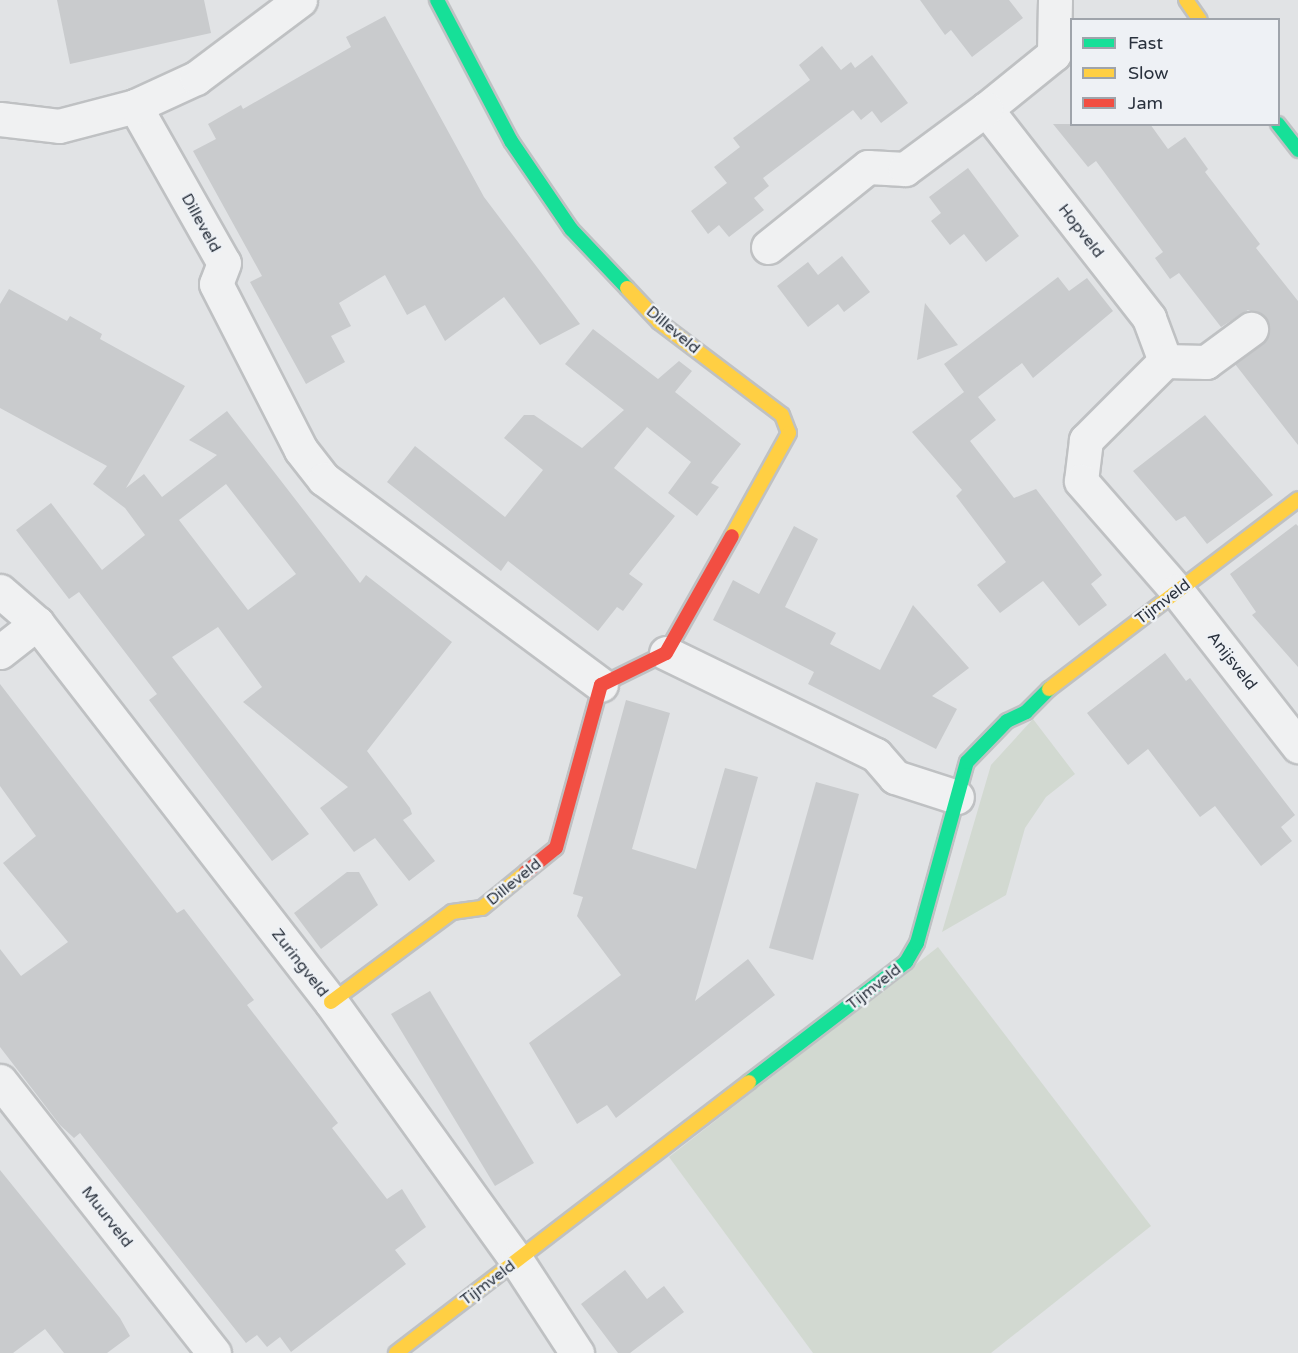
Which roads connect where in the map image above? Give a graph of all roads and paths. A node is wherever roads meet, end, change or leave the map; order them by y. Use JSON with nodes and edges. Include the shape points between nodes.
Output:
{"nodes":[{"id":1,"x":300,"y":0,"type":"edge"},
{"id":2,"x":437,"y":0,"type":"edge"},
{"id":3,"x":1055,"y":0,"type":"edge"},
{"id":4,"x":1186,"y":0,"type":"edge"},
{"id":5,"x":1199,"y":18,"type":"edge"},
{"id":6,"x":135,"y":106,"type":"junction"},
{"id":7,"x":986,"y":109,"type":"junction"},
{"id":8,"x":0,"y":119,"type":"edge"},
{"id":9,"x":1280,"y":126,"type":"edge"},
{"id":10,"x":1298,"y":150,"type":"edge"},
{"id":11,"x":768,"y":247,"type":"dead end"},
{"id":12,"x":1251,"y":329,"type":"dead end"},
{"id":13,"x":1165,"y":361,"type":"junction"},
{"id":14,"x":1298,"y":499,"type":"edge"},
{"id":15,"x":0,"y":591,"type":"edge"},
{"id":16,"x":1177,"y":591,"type":"junction"},
{"id":17,"x":37,"y":623,"type":"junction"},
{"id":18,"x":0,"y":652,"type":"edge"},
{"id":19,"x":666,"y":653,"type":"junction"},
{"id":20,"x":601,"y":685,"type":"junction"},
{"id":21,"x":1294,"y":733,"type":"edge"},
{"id":22,"x":957,"y":797,"type":"junction"},
{"id":23,"x":331,"y":1002,"type":"junction"},
{"id":24,"x":0,"y":1081,"type":"edge"},
{"id":25,"x":517,"y":1261,"type":"junction"},
{"id":26,"x":214,"y":1353,"type":"edge"},
{"id":27,"x":396,"y":1353,"type":"edge"},
{"id":28,"x":577,"y":1353,"type":"edge"}],
"edges":[{"from":1,"to":6,"type":"street","via":[[196,78]]},
{"from":2,"to":19,"type":"street","name":"Dilleveld","via":[[511,141],[571,229],[659,322],[783,415],[789,433]]},
{"from":3,"to":7,"type":"street","via":[[1054,54]]},
{"from":4,"to":5,"type":"street"},
{"from":6,"to":8,"type":"street","via":[[59,126]]},
{"from":6,"to":20,"type":"street","name":"Dilleveld","via":[[224,263],[216,284],[301,450],[324,479]]},
{"from":7,"to":11,"type":"street","via":[[905,170],[868,166]]},
{"from":7,"to":13,"type":"street","name":"Hopveld","via":[[1149,318]]},
{"from":9,"to":10,"type":"street"},
{"from":12,"to":13,"type":"street","via":[[1206,362]]},
{"from":13,"to":16,"type":"street","via":[[1086,440],[1081,481]]},
{"from":14,"to":16,"type":"street","name":"Tijmveld"},
{"from":15,"to":17,"type":"street","name":"Zuringveld"},
{"from":16,"to":21,"type":"street","name":"Anijsveld"},
{"from":16,"to":22,"type":"street","name":"Tijmveld","via":[[1043,693],[1026,712],[1007,722],[967,762]]},
{"from":17,"to":18,"type":"street"},
{"from":17,"to":23,"type":"street","name":"Zuringveld"},
{"from":19,"to":20,"type":"street"},
{"from":19,"to":22,"type":"street","via":[[876,755],[896,777]]},
{"from":20,"to":23,"type":"street","name":"Dilleveld","via":[[556,848],[482,908],[452,912]]},
{"from":22,"to":25,"type":"street","name":"Tijmveld","via":[[917,943],[906,962]]},
{"from":23,"to":25,"type":"street","name":"Zuringveld"},
{"from":24,"to":26,"type":"street","name":"Muurveld"},
{"from":25,"to":27,"type":"street","name":"Tijmveld"},
{"from":25,"to":28,"type":"street","name":"Zuringveld"}]}
